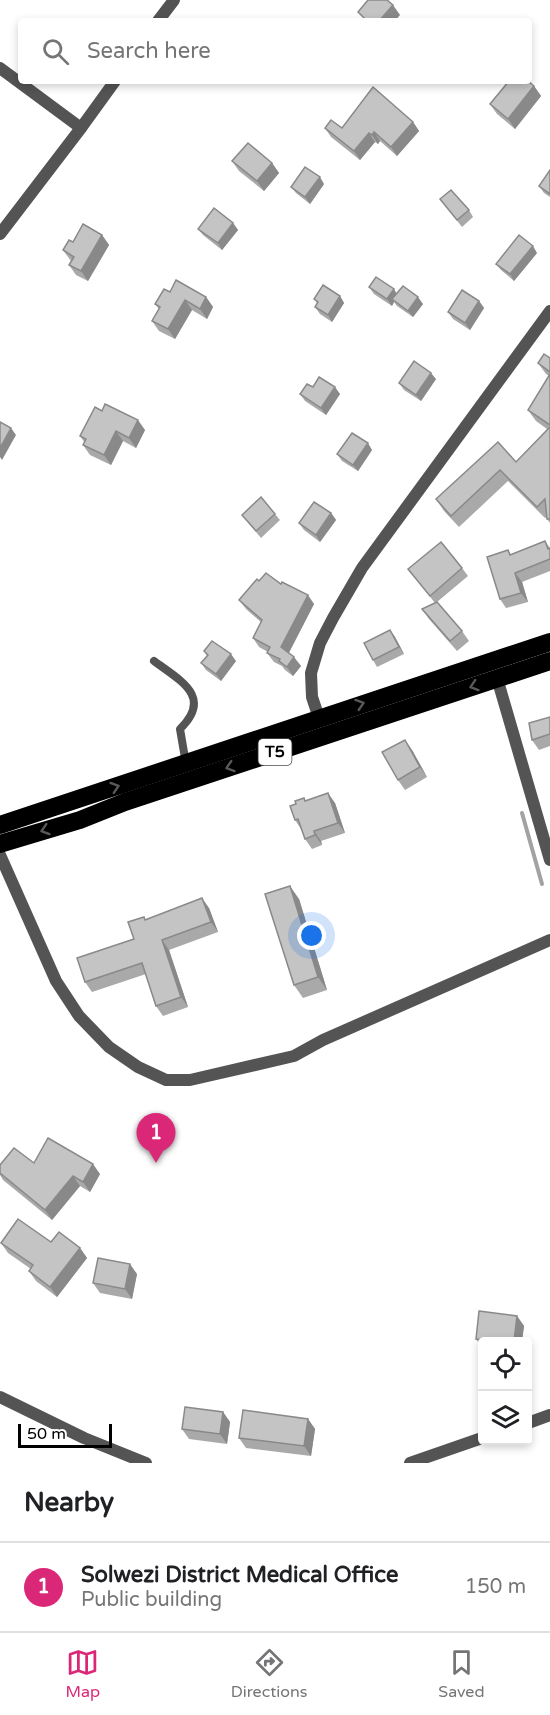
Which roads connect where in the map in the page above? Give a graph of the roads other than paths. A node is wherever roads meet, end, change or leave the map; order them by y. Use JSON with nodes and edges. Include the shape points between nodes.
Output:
{"nodes":[{"id":1,"x":174,"y":0,"type":"edge"},
{"id":2,"x":160,"y":18,"type":"edge"},
{"id":3,"x":0,"y":68,"type":"edge"},
{"id":4,"x":18,"y":81,"type":"edge"},
{"id":5,"x":22,"y":84,"type":"edge"},
{"id":6,"x":113,"y":84,"type":"edge"},
{"id":7,"x":81,"y":128,"type":"junction"},
{"id":8,"x":0,"y":234,"type":"edge"},
{"id":9,"x":550,"y":311,"type":"edge"},
{"id":10,"x":550,"y":642,"type":"edge"},
{"id":11,"x":154,"y":661,"type":"dead end"},
{"id":12,"x":550,"y":661,"type":"edge"},
{"id":13,"x":497,"y":678,"type":"junction"},
{"id":14,"x":319,"y":718,"type":"junction"},
{"id":15,"x":188,"y":772,"type":"junction"},
{"id":16,"x":0,"y":825,"type":"edge"},
{"id":17,"x":0,"y":844,"type":"edge"},
{"id":18,"x":0,"y":855,"type":"edge"},
{"id":19,"x":550,"y":861,"type":"edge"},
{"id":20,"x":550,"y":940,"type":"edge"},
{"id":21,"x":0,"y":1397,"type":"edge"},
{"id":22,"x":550,"y":1415,"type":"edge"},
{"id":23,"x":532,"y":1422,"type":"edge"},
{"id":24,"x":478,"y":1440,"type":"edge"},
{"id":25,"x":146,"y":1463,"type":"edge"},
{"id":26,"x":410,"y":1463,"type":"edge"}],
"edges":[{"from":1,"to":2,"type":"street"},
{"from":3,"to":4,"type":"street"},
{"from":5,"to":7,"type":"street"},
{"from":6,"to":7,"type":"street"},
{"from":7,"to":8,"type":"street"},
{"from":9,"to":14,"type":"street","via":[[362,568],[333,618],[311,673],[312,697]]},
{"from":14,"to":10,"type":"highway","number":"T5","one_way":true},
{"from":11,"to":15,"type":"lane","via":[[194,696],[193,714],[180,729]]},
{"from":12,"to":13,"type":"highway","number":"T5"},
{"from":13,"to":15,"type":"highway","number":"T5","one_way":true},
{"from":13,"to":19,"type":"street"},
{"from":14,"to":15,"type":"highway","number":"T5"},
{"from":16,"to":15,"type":"highway","number":"T5","one_way":true},
{"from":15,"to":17,"type":"highway","number":"T5","one_way":true,"via":[[80,820]]},
{"from":18,"to":20,"type":"street","via":[[56,981],[79,1016],[109,1047],[166,1080],[190,1080],[294,1056]]},
{"from":21,"to":25,"type":"street"},
{"from":22,"to":23,"type":"street"},
{"from":24,"to":26,"type":"street"}]}
